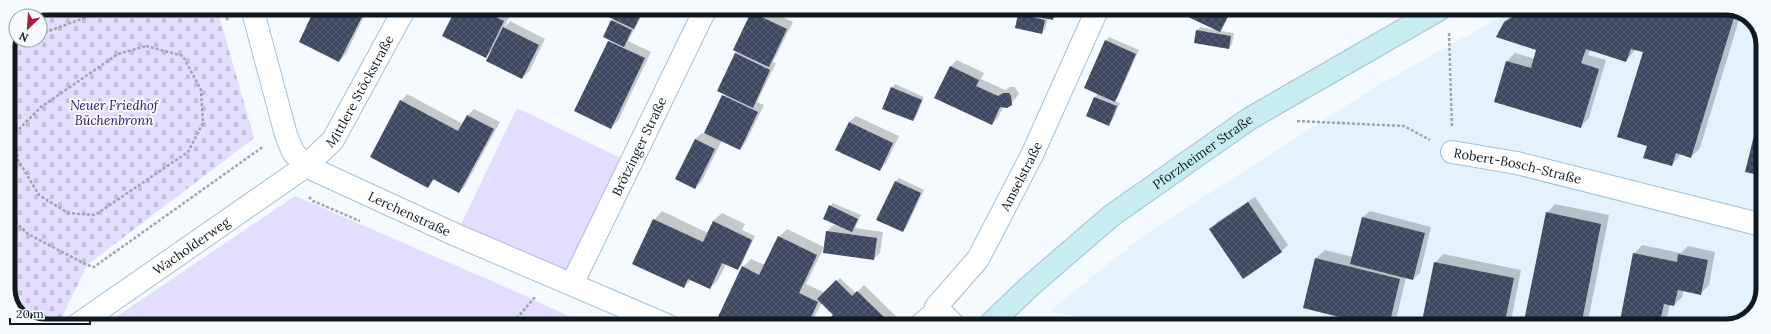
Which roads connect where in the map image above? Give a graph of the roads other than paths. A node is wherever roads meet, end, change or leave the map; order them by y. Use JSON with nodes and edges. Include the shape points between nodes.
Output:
{"nodes":[{"id":1,"x":254,"y":15,"type":"edge"},
{"id":2,"x":401,"y":15,"type":"edge"},
{"id":3,"x":703,"y":15,"type":"edge"},
{"id":4,"x":1095,"y":15,"type":"edge"},
{"id":5,"x":1430,"y":15,"type":"edge"},
{"id":6,"x":1452,"y":152,"type":"road end"},
{"id":7,"x":306,"y":166,"type":"junction"},
{"id":8,"x":1756,"y":223,"type":"edge"},
{"id":9,"x":572,"y":284,"type":"junction"},
{"id":10,"x":936,"y":307,"type":"junction"},
{"id":11,"x":86,"y":319,"type":"edge"},
{"id":12,"x":653,"y":319,"type":"edge"},
{"id":13,"x":922,"y":319,"type":"edge"},
{"id":14,"x":948,"y":319,"type":"edge"},
{"id":15,"x":995,"y":319,"type":"edge"}],
"edges":[{"from":1,"to":7,"type":"street","name":"Lerchenstraße","via":[[286,135],[293,152]]},
{"from":2,"to":7,"type":"street","name":"Mittlere Stöckstraße","via":[[333,140]]},
{"from":3,"to":9,"type":"street","name":"Brötzinger Straße"},
{"from":4,"to":10,"type":"street","name":"Amselstraße","via":[[1032,155],[978,259]]},
{"from":5,"to":15,"type":"main road","name":"Pforzheimer Straße","via":[[1242,123],[1111,216]]},
{"from":6,"to":8,"type":"street","name":"Robert-Bosch-Straße","via":[[1517,162]]},
{"from":7,"to":9,"type":"street","name":"Lerchenstraße","via":[[456,235]]},
{"from":7,"to":11,"type":"street","name":"Wacholderweg"},
{"from":9,"to":12,"type":"street","name":"Lerchenstraße"},
{"from":10,"to":13,"type":"lane"},
{"from":10,"to":14,"type":"street"}]}
